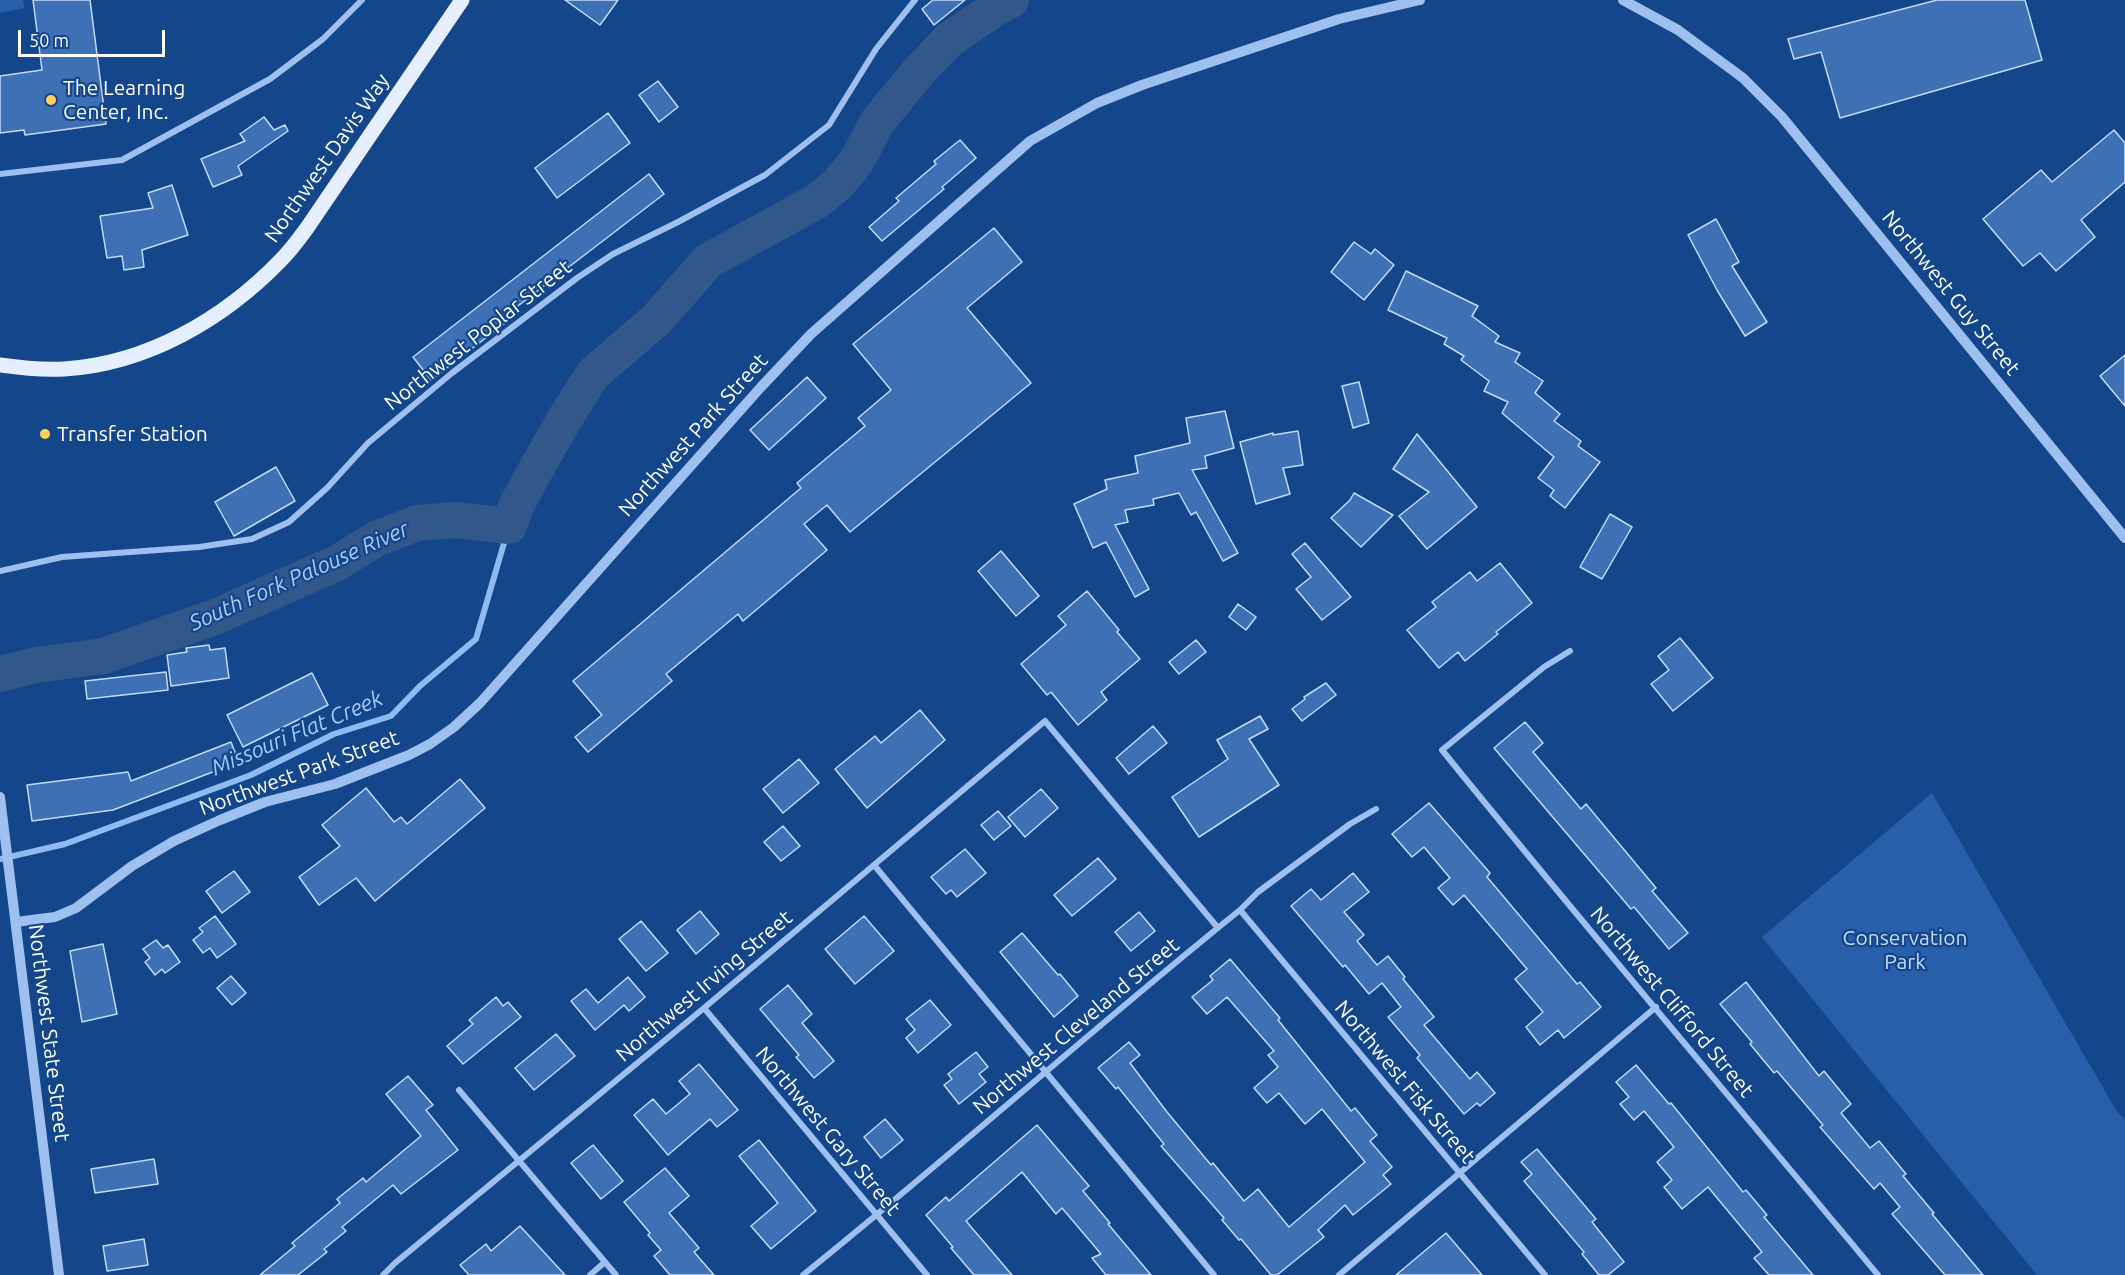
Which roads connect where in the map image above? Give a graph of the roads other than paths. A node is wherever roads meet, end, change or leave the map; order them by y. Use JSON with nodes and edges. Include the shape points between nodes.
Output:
{"nodes":[{"id":1,"x":363,"y":0,"type":"edge"},
{"id":2,"x":462,"y":0,"type":"edge"},
{"id":3,"x":915,"y":0,"type":"edge"},
{"id":4,"x":1420,"y":0,"type":"edge"},
{"id":5,"x":1623,"y":0,"type":"edge"},
{"id":6,"x":0,"y":174,"type":"edge"},
{"id":7,"x":0,"y":365,"type":"edge"},
{"id":8,"x":2125,"y":537,"type":"edge"},
{"id":9,"x":0,"y":571,"type":"edge"},
{"id":10,"x":1570,"y":651,"type":"dead end"},
{"id":11,"x":0,"y":796,"type":"edge"},
{"id":12,"x":1376,"y":809,"type":"dead end"},
{"id":13,"x":1,"y":819,"type":"edge"},
{"id":14,"x":874,"y":865,"type":"junction"},
{"id":15,"x":1240,"y":910,"type":"junction"},
{"id":16,"x":16,"y":922,"type":"junction"},
{"id":17,"x":1218,"y":928,"type":"junction"},
{"id":18,"x":1656,"y":1007,"type":"junction"},
{"id":19,"x":704,"y":1008,"type":"junction"},
{"id":20,"x":1046,"y":1072,"type":"junction"},
{"id":21,"x":459,"y":1090,"type":"dead end"},
{"id":22,"x":520,"y":1160,"type":"junction"},
{"id":23,"x":1460,"y":1173,"type":"junction"},
{"id":24,"x":877,"y":1216,"type":"junction"},
{"id":25,"x":605,"y":1262,"type":"junction"},
{"id":26,"x":59,"y":1275,"type":"edge"},
{"id":27,"x":383,"y":1275,"type":"edge"},
{"id":28,"x":590,"y":1275,"type":"edge"},
{"id":29,"x":616,"y":1275,"type":"edge"},
{"id":30,"x":803,"y":1275,"type":"edge"},
{"id":31,"x":927,"y":1275,"type":"edge"},
{"id":32,"x":1214,"y":1275,"type":"edge"},
{"id":33,"x":1339,"y":1275,"type":"edge"},
{"id":34,"x":1545,"y":1275,"type":"edge"},
{"id":35,"x":1878,"y":1275,"type":"edge"}],
"edges":[{"from":1,"to":6,"type":"street","via":[[323,39],[270,79],[122,160]]},
{"from":2,"to":7,"type":"main road","name":"Northwest Davis Way","via":[[307,228],[282,259],[226,308],[165,343],[108,363],[64,369]]},
{"from":3,"to":9,"type":"street","name":"Northwest Poplar Street","via":[[876,49],[829,125],[765,175],[613,254],[577,278],[368,443],[289,522],[252,539],[199,548],[62,557]]},
{"from":4,"to":16,"type":"street","name":"Northwest Park Street","via":[[1339,19],[1142,85],[1097,103],[1030,141],[811,334],[487,696],[454,727],[409,755],[334,784],[265,802],[174,841],[132,866],[76,908],[55,916]]},
{"from":5,"to":8,"type":"street","name":"Northwest Guy Street","via":[[1678,30],[1743,78],[1789,125]]},
{"from":10,"to":18,"type":"street","name":"Northwest Clifford Street","via":[[1544,667],[1442,750]]},
{"from":11,"to":13,"type":"street","name":"Northwest State Street"},
{"from":12,"to":15,"type":"street","name":"Northwest Cleveland Street","via":[[1258,892]]},
{"from":13,"to":16,"type":"street","name":"Northwest State Street"},
{"from":14,"to":17,"type":"street","name":"Northwest Irving Street","via":[[1045,721]]},
{"from":14,"to":19,"type":"street","name":"Northwest Irving Street"},
{"from":14,"to":20,"type":"street"},
{"from":15,"to":17,"type":"street","name":"Northwest Cleveland Street"},
{"from":15,"to":23,"type":"street","name":"Northwest Fisk Street"},
{"from":16,"to":26,"type":"street","name":"Northwest State Street"},
{"from":17,"to":20,"type":"street","name":"Northwest Cleveland Street"},
{"from":18,"to":23,"type":"street"},
{"from":18,"to":35,"type":"street","name":"Northwest Clifford Street"},
{"from":19,"to":22,"type":"street","name":"Northwest Irving Street"},
{"from":19,"to":24,"type":"street","name":"Northwest Gary Street"},
{"from":20,"to":24,"type":"street","name":"Northwest Cleveland Street"},
{"from":20,"to":32,"type":"street"},
{"from":21,"to":22,"type":"street"},
{"from":22,"to":25,"type":"street"},
{"from":22,"to":27,"type":"street","name":"Northwest Irving Street"},
{"from":23,"to":33,"type":"street"},
{"from":23,"to":34,"type":"street","name":"Northwest Fisk Street"},
{"from":24,"to":30,"type":"street","name":"Northwest Cleveland Street"},
{"from":24,"to":31,"type":"street","name":"Northwest Gary Street"},
{"from":25,"to":28,"type":"street"},
{"from":25,"to":29,"type":"street"}]}
